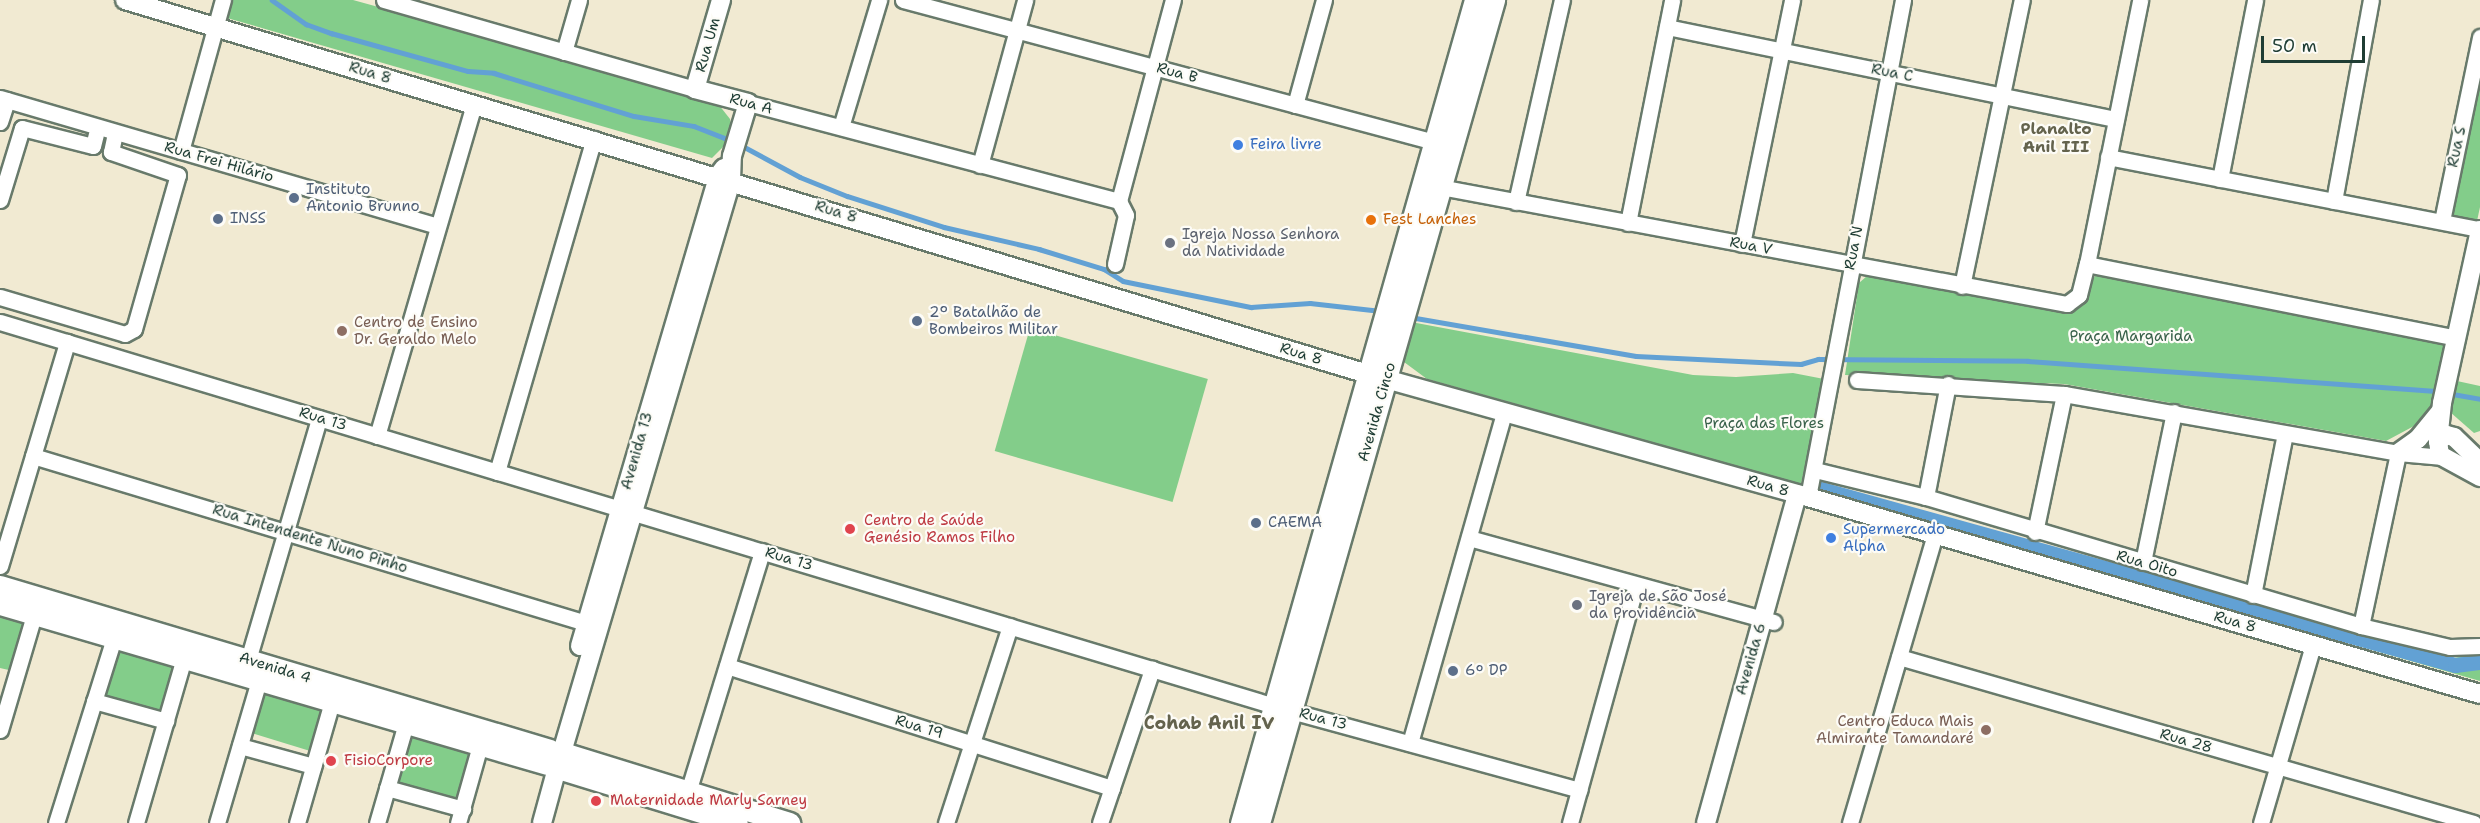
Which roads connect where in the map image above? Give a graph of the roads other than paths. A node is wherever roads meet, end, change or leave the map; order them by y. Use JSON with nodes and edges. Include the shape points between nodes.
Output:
{"nodes":[{"id":1,"x":125,"y":0,"type":"edge"},
{"id":2,"x":223,"y":0,"type":"edge"},
{"id":3,"x":384,"y":0,"type":"edge"},
{"id":4,"x":579,"y":0,"type":"edge"},
{"id":5,"x":721,"y":0,"type":"edge"},
{"id":6,"x":879,"y":0,"type":"edge"},
{"id":7,"x":903,"y":0,"type":"edge"},
{"id":8,"x":1025,"y":0,"type":"edge"},
{"id":9,"x":1173,"y":0,"type":"edge"},
{"id":10,"x":1324,"y":0,"type":"edge"},
{"id":11,"x":1475,"y":0,"type":"edge"},
{"id":12,"x":1494,"y":0,"type":"edge"},
{"id":13,"x":1562,"y":0,"type":"edge"},
{"id":14,"x":1672,"y":0,"type":"edge"},
{"id":15,"x":1792,"y":0,"type":"edge"},
{"id":16,"x":1903,"y":0,"type":"edge"},
{"id":17,"x":2022,"y":0,"type":"edge"},
{"id":18,"x":2140,"y":0,"type":"edge"},
{"id":19,"x":2255,"y":0,"type":"edge"},
{"id":20,"x":2371,"y":0,"type":"edge"},
{"id":21,"x":427,"y":6,"type":"edge"},
{"id":22,"x":216,"y":27,"type":"junction"},
{"id":23,"x":1667,"y":27,"type":"junction"},
{"id":24,"x":1017,"y":30,"type":"junction"},
{"id":25,"x":2480,"y":38,"type":"edge"},
{"id":26,"x":1781,"y":50,"type":"junction"},
{"id":27,"x":564,"y":52,"type":"junction"},
{"id":28,"x":1155,"y":67,"type":"junction"},
{"id":29,"x":1888,"y":72,"type":"junction"},
{"id":30,"x":695,"y":89,"type":"junction"},
{"id":31,"x":2002,"y":95,"type":"junction"},
{"id":32,"x":3,"y":99,"type":"edge"},
{"id":33,"x":748,"y":103,"type":"junction"},
{"id":34,"x":474,"y":104,"type":"junction"},
{"id":35,"x":1295,"y":105,"type":"junction"},
{"id":36,"x":2116,"y":119,"type":"junction"},
{"id":37,"x":0,"y":122,"type":"edge"},
{"id":38,"x":841,"y":128,"type":"junction"},
{"id":39,"x":96,"y":134,"type":"dead end"},
{"id":40,"x":114,"y":138,"type":"dead end"},
{"id":41,"x":594,"y":139,"type":"junction"},
{"id":42,"x":1443,"y":144,"type":"junction"},
{"id":43,"x":181,"y":151,"type":"junction"},
{"id":44,"x":2108,"y":157,"type":"junction"},
{"id":45,"x":980,"y":165,"type":"junction"},
{"id":46,"x":725,"y":178,"type":"junction"},
{"id":47,"x":2220,"y":179,"type":"junction"},
{"id":48,"x":1440,"y":187,"type":"junction"},
{"id":49,"x":0,"y":200,"type":"edge"},
{"id":50,"x":1119,"y":201,"type":"junction"},
{"id":51,"x":2334,"y":201,"type":"junction"},
{"id":52,"x":1516,"y":202,"type":"junction"},
{"id":53,"x":2442,"y":221,"type":"junction"},
{"id":54,"x":1629,"y":223,"type":"junction"},
{"id":55,"x":438,"y":226,"type":"junction"},
{"id":56,"x":2480,"y":229,"type":"edge"},
{"id":57,"x":1742,"y":244,"type":"junction"},
{"id":58,"x":2478,"y":253,"type":"edge"},
{"id":59,"x":1115,"y":264,"type":"dead end"},
{"id":60,"x":2087,"y":264,"type":"junction"},
{"id":61,"x":1851,"y":265,"type":"junction"},
{"id":62,"x":1404,"y":281,"type":"junction"},
{"id":63,"x":1962,"y":286,"type":"junction"},
{"id":64,"x":0,"y":297,"type":"edge"},
{"id":65,"x":0,"y":322,"type":"edge"},
{"id":66,"x":2457,"y":338,"type":"junction"},
{"id":67,"x":67,"y":342,"type":"junction"},
{"id":68,"x":1377,"y":377,"type":"junction"},
{"id":69,"x":1857,"y":380,"type":"dead end"},
{"id":70,"x":1948,"y":384,"type":"junction"},
{"id":71,"x":2064,"y":394,"type":"junction"},
{"id":72,"x":2442,"y":407,"type":"junction"},
{"id":73,"x":1504,"y":412,"type":"junction"},
{"id":74,"x":2174,"y":412,"type":"junction"},
{"id":75,"x":319,"y":418,"type":"junction"},
{"id":76,"x":2285,"y":434,"type":"junction"},
{"id":77,"x":377,"y":436,"type":"junction"},
{"id":78,"x":2446,"y":446,"type":"junction"},
{"id":79,"x":2398,"y":453,"type":"junction"},
{"id":80,"x":33,"y":456,"type":"junction"},
{"id":81,"x":2480,"y":462,"type":"edge"},
{"id":82,"x":1815,"y":470,"type":"junction"},
{"id":83,"x":497,"y":472,"type":"junction"},
{"id":84,"x":2480,"y":477,"type":"edge"},
{"id":85,"x":1803,"y":496,"type":"junction"},
{"id":86,"x":1926,"y":497,"type":"junction"},
{"id":87,"x":627,"y":511,"type":"junction"},
{"id":88,"x":286,"y":532,"type":"junction"},
{"id":89,"x":2036,"y":532,"type":"junction"},
{"id":90,"x":1935,"y":534,"type":"junction"},
{"id":91,"x":1469,"y":538,"type":"junction"},
{"id":92,"x":762,"y":551,"type":"junction"},
{"id":93,"x":2143,"y":562,"type":"junction"},
{"id":94,"x":0,"y":567,"type":"edge"},
{"id":95,"x":1636,"y":585,"type":"junction"},
{"id":96,"x":0,"y":586,"type":"edge"},
{"id":97,"x":2253,"y":595,"type":"junction"},
{"id":98,"x":0,"y":604,"type":"edge"},
{"id":99,"x":34,"y":615,"type":"junction"},
{"id":100,"x":72,"y":617,"type":"junction"},
{"id":101,"x":1768,"y":620,"type":"junction"},
{"id":102,"x":593,"y":625,"type":"junction"},
{"id":103,"x":1010,"y":626,"type":"junction"},
{"id":104,"x":2361,"y":626,"type":"junction"},
{"id":105,"x":114,"y":638,"type":"junction"},
{"id":106,"x":2479,"y":642,"type":"edge"},
{"id":107,"x":2313,"y":645,"type":"junction"},
{"id":108,"x":1899,"y":657,"type":"junction"},
{"id":109,"x":184,"y":658,"type":"junction"},
{"id":110,"x":218,"y":660,"type":"junction"},
{"id":111,"x":248,"y":660,"type":"junction"},
{"id":112,"x":727,"y":666,"type":"junction"},
{"id":113,"x":1152,"y":669,"type":"junction"},
{"id":114,"x":0,"y":673,"type":"edge"},
{"id":115,"x":16,"y":677,"type":"junction"},
{"id":116,"x":259,"y":680,"type":"junction"},
{"id":117,"x":2480,"y":694,"type":"edge"},
{"id":118,"x":94,"y":701,"type":"junction"},
{"id":119,"x":332,"y":702,"type":"junction"},
{"id":120,"x":372,"y":705,"type":"junction"},
{"id":121,"x":1283,"y":708,"type":"junction"},
{"id":122,"x":166,"y":721,"type":"junction"},
{"id":123,"x":406,"y":723,"type":"junction"},
{"id":124,"x":0,"y":730,"type":"edge"},
{"id":125,"x":972,"y":743,"type":"junction"},
{"id":126,"x":1410,"y":743,"type":"junction"},
{"id":127,"x":480,"y":745,"type":"junction"},
{"id":128,"x":240,"y":746,"type":"junction"},
{"id":129,"x":555,"y":758,"type":"junction"},
{"id":130,"x":313,"y":766,"type":"junction"},
{"id":131,"x":2277,"y":768,"type":"junction"},
{"id":132,"x":387,"y":788,"type":"junction"},
{"id":133,"x":1112,"y":788,"type":"junction"},
{"id":134,"x":1579,"y":790,"type":"junction"},
{"id":135,"x":688,"y":792,"type":"junction"},
{"id":136,"x":460,"y":816,"type":"edge"},
{"id":137,"x":56,"y":823,"type":"edge"},
{"id":138,"x":136,"y":823,"type":"edge"},
{"id":139,"x":217,"y":823,"type":"edge"},
{"id":140,"x":297,"y":823,"type":"edge"},
{"id":141,"x":377,"y":823,"type":"edge"},
{"id":142,"x":542,"y":823,"type":"edge"},
{"id":143,"x":737,"y":823,"type":"edge"},
{"id":144,"x":789,"y":823,"type":"edge"},
{"id":145,"x":946,"y":823,"type":"edge"},
{"id":146,"x":1100,"y":823,"type":"edge"},
{"id":147,"x":1241,"y":823,"type":"edge"},
{"id":148,"x":1259,"y":823,"type":"edge"},
{"id":149,"x":1570,"y":823,"type":"edge"},
{"id":150,"x":1706,"y":823,"type":"edge"},
{"id":151,"x":1718,"y":823,"type":"edge"},
{"id":152,"x":1850,"y":823,"type":"edge"},
{"id":153,"x":2261,"y":823,"type":"edge"},
{"id":154,"x":2474,"y":823,"type":"edge"}],
"edges":[{"from":1,"to":22,"type":"street","name":"Rua 8"},
{"from":2,"to":22,"type":"street"},
{"from":3,"to":21,"type":"street","name":"Rua A"},
{"from":4,"to":27,"type":"street"},
{"from":5,"to":30,"type":"street","name":"Rua Um"},
{"from":6,"to":38,"type":"street"},
{"from":7,"to":24,"type":"street","name":"Rua B"},
{"from":8,"to":24,"type":"street"},
{"from":9,"to":28,"type":"street"},
{"from":10,"to":35,"type":"street"},
{"from":11,"to":42,"type":"main road","name":"Avenida Cinco"},
{"from":12,"to":42,"type":"main road","name":"Avenida Cinco"},
{"from":13,"to":52,"type":"street"},
{"from":14,"to":23,"type":"street"},
{"from":15,"to":26,"type":"street"},
{"from":16,"to":29,"type":"street","name":"Rua N"},
{"from":17,"to":31,"type":"street"},
{"from":18,"to":36,"type":"street"},
{"from":19,"to":47,"type":"street"},
{"from":20,"to":51,"type":"street"},
{"from":21,"to":27,"type":"street","name":"Rua A"},
{"from":22,"to":34,"type":"street","name":"Rua 8"},
{"from":22,"to":43,"type":"street"},
{"from":23,"to":26,"type":"street","name":"Rua C"},
{"from":23,"to":54,"type":"street"},
{"from":24,"to":28,"type":"street","name":"Rua B"},
{"from":24,"to":45,"type":"street"},
{"from":25,"to":53,"type":"street","name":"Rua S"},
{"from":26,"to":29,"type":"street","name":"Rua C"},
{"from":26,"to":57,"type":"street"},
{"from":27,"to":30,"type":"street","name":"Rua A"},
{"from":28,"to":35,"type":"street","name":"Rua B"},
{"from":28,"to":50,"type":"street"},
{"from":29,"to":31,"type":"street","name":"Rua C"},
{"from":29,"to":61,"type":"street","name":"Rua N"},
{"from":30,"to":33,"type":"street","name":"Rua A"},
{"from":31,"to":36,"type":"street","name":"Rua C"},
{"from":31,"to":63,"type":"street"},
{"from":32,"to":37,"type":"street"},
{"from":32,"to":43,"type":"street","name":"Rua Frei Hilário"},
{"from":33,"to":38,"type":"street","name":"Rua A"},
{"from":33,"to":46,"type":"street","name":"Avenida 13"},
{"from":34,"to":41,"type":"street","name":"Rua 8"},
{"from":34,"to":55,"type":"street"},
{"from":35,"to":42,"type":"street","name":"Rua B"},
{"from":36,"to":44,"type":"street"},
{"from":38,"to":45,"type":"street","name":"Rua A"},
{"from":39,"to":49,"type":"street","via":[[93,146],[22,128]]},
{"from":40,"to":64,"type":"street","via":[[111,152],[178,175],[134,329],[125,334]]},
{"from":41,"to":46,"type":"street","name":"Rua 8"},
{"from":41,"to":83,"type":"street"},
{"from":42,"to":48,"type":"main road","name":"Avenida Cinco"},
{"from":42,"to":62,"type":"main road","name":"Avenida Cinco"},
{"from":43,"to":55,"type":"street","name":"Rua Frei Hilário"},
{"from":44,"to":47,"type":"street"},
{"from":44,"to":60,"type":"street"},
{"from":45,"to":50,"type":"street","name":"Rua A"},
{"from":46,"to":68,"type":"street","name":"Rua 8"},
{"from":46,"to":87,"type":"street","name":"Avenida 13"},
{"from":47,"to":51,"type":"street"},
{"from":48,"to":52,"type":"street","name":"Rua V"},
{"from":48,"to":62,"type":"main road","name":"Avenida Cinco"},
{"from":50,"to":59,"type":"street","via":[[1126,215]]},
{"from":51,"to":53,"type":"street"},
{"from":52,"to":54,"type":"street","name":"Rua V"},
{"from":53,"to":56,"type":"street"},
{"from":54,"to":57,"type":"street","name":"Rua V"},
{"from":55,"to":77,"type":"street"},
{"from":56,"to":58,"type":"street"},
{"from":57,"to":61,"type":"street","name":"Rua V"},
{"from":58,"to":66,"type":"street"},
{"from":60,"to":63,"type":"street","name":"Rua V","via":[[2079,295],[2062,305]]},
{"from":60,"to":66,"type":"street"},
{"from":61,"to":63,"type":"street","name":"Rua V"},
{"from":61,"to":82,"type":"street","name":"Rua N"},
{"from":62,"to":68,"type":"main road","name":"Avenida Cinco"},
{"from":65,"to":67,"type":"street","name":"Rua 13"},
{"from":66,"to":72,"type":"street"},
{"from":67,"to":75,"type":"street","name":"Rua 13"},
{"from":67,"to":80,"type":"street"},
{"from":68,"to":73,"type":"street","name":"Rua 8"},
{"from":68,"to":121,"type":"main road","name":"Avenida Cinco"},
{"from":69,"to":70,"type":"street"},
{"from":70,"to":71,"type":"street"},
{"from":70,"to":86,"type":"street"},
{"from":71,"to":74,"type":"street"},
{"from":71,"to":89,"type":"street"},
{"from":72,"to":78,"type":"street"},
{"from":72,"to":79,"type":"street","via":[[2418,439]]},
{"from":73,"to":85,"type":"street","name":"Rua 8"},
{"from":73,"to":91,"type":"street"},
{"from":74,"to":76,"type":"street"},
{"from":74,"to":93,"type":"street"},
{"from":75,"to":77,"type":"street","name":"Rua 13"},
{"from":75,"to":88,"type":"street"},
{"from":76,"to":79,"type":"street"},
{"from":76,"to":97,"type":"street"},
{"from":77,"to":83,"type":"street","name":"Rua 13"},
{"from":78,"to":79,"type":"street"},
{"from":78,"to":81,"type":"street"},
{"from":78,"to":84,"type":"street"},
{"from":79,"to":104,"type":"street"},
{"from":80,"to":88,"type":"street","name":"Rua Intendente Nuno Pinho"},
{"from":80,"to":94,"type":"street"},
{"from":82,"to":85,"type":"street","name":"Rua N"},
{"from":82,"to":86,"type":"street","name":"Rua Oito"},
{"from":83,"to":87,"type":"street","name":"Rua 13"},
{"from":85,"to":90,"type":"street","name":"Rua 8"},
{"from":85,"to":101,"type":"street","name":"Avenida 6"},
{"from":86,"to":89,"type":"street","name":"Rua Oito"},
{"from":87,"to":92,"type":"street","name":"Rua 13"},
{"from":87,"to":102,"type":"street","name":"Avenida 13"},
{"from":88,"to":102,"type":"street","name":"Rua Intendente Nuno Pinho"},
{"from":88,"to":111,"type":"street"},
{"from":89,"to":93,"type":"street","name":"Rua Oito"},
{"from":90,"to":107,"type":"street","name":"Rua 8"},
{"from":90,"to":108,"type":"street"},
{"from":91,"to":95,"type":"street"},
{"from":91,"to":126,"type":"street"},
{"from":92,"to":103,"type":"street","name":"Rua 13"},
{"from":92,"to":112,"type":"street"},
{"from":93,"to":97,"type":"street","name":"Rua Oito"},
{"from":95,"to":101,"type":"street"},
{"from":95,"to":134,"type":"street"},
{"from":96,"to":100,"type":"main road","name":"Avenida 4"},
{"from":97,"to":104,"type":"street","name":"Rua Oito"},
{"from":98,"to":99,"type":"main road","name":"Avenida 4"},
{"from":99,"to":100,"type":"main road","name":"Avenida 4"},
{"from":99,"to":115,"type":"street"},
{"from":100,"to":105,"type":"main road","name":"Avenida 4"},
{"from":100,"to":110,"type":"main road","name":"Avenida 4"},
{"from":101,"to":150,"type":"street","name":"Avenida 6"},
{"from":101,"to":151,"type":"street","name":"Avenida 6"},
{"from":102,"to":129,"type":"street","name":"Avenida 13"},
{"from":103,"to":113,"type":"street","name":"Rua 13"},
{"from":103,"to":125,"type":"street"},
{"from":104,"to":106,"type":"street","name":"Rua Oito","via":[[2450,647]]},
{"from":105,"to":109,"type":"main road","name":"Avenida 4"},
{"from":105,"to":118,"type":"street"},
{"from":107,"to":117,"type":"street","name":"Rua 8"},
{"from":107,"to":131,"type":"street"},
{"from":108,"to":131,"type":"street","name":"Rua 28"},
{"from":108,"to":152,"type":"street"},
{"from":109,"to":110,"type":"main road","name":"Avenida 4"},
{"from":109,"to":122,"type":"street"},
{"from":110,"to":111,"type":"main road","name":"Avenida 4"},
{"from":110,"to":116,"type":"main road","name":"Avenida 4"},
{"from":111,"to":120,"type":"main road","name":"Avenida 4"},
{"from":112,"to":125,"type":"street","name":"Rua 19"},
{"from":112,"to":135,"type":"street"},
{"from":113,"to":121,"type":"street","name":"Rua 13"},
{"from":113,"to":133,"type":"street"},
{"from":114,"to":115,"type":"street"},
{"from":115,"to":124,"type":"street"},
{"from":116,"to":119,"type":"main road","name":"Avenida 4"},
{"from":116,"to":128,"type":"street"},
{"from":118,"to":122,"type":"street"},
{"from":118,"to":137,"type":"street"},
{"from":119,"to":120,"type":"main road","name":"Avenida 4"},
{"from":119,"to":130,"type":"street"},
{"from":120,"to":123,"type":"main road","name":"Avenida 4"},
{"from":120,"to":129,"type":"main road","name":"Avenida 4"},
{"from":121,"to":126,"type":"street","name":"Rua 13"},
{"from":121,"to":147,"type":"main road","name":"Avenida Cinco"},
{"from":121,"to":148,"type":"main road","name":"Avenida Cinco"},
{"from":122,"to":138,"type":"street"},
{"from":123,"to":127,"type":"main road","name":"Avenida 4"},
{"from":123,"to":132,"type":"street"},
{"from":125,"to":133,"type":"street","name":"Rua 19"},
{"from":125,"to":145,"type":"street"},
{"from":126,"to":134,"type":"street","name":"Rua 13"},
{"from":127,"to":129,"type":"main road","name":"Avenida 4"},
{"from":127,"to":136,"type":"street"},
{"from":128,"to":130,"type":"street"},
{"from":128,"to":139,"type":"street"},
{"from":129,"to":135,"type":"main road","name":"Avenida 4"},
{"from":129,"to":142,"type":"street","name":"Avenida 13"},
{"from":129,"to":143,"type":"main road","name":"Avenida 4"},
{"from":130,"to":140,"type":"street"},
{"from":131,"to":153,"type":"street"},
{"from":131,"to":154,"type":"street","name":"Rua 28"},
{"from":132,"to":136,"type":"street"},
{"from":132,"to":141,"type":"street"},
{"from":133,"to":146,"type":"street"},
{"from":134,"to":149,"type":"street"},
{"from":135,"to":144,"type":"main road","name":"Avenida 4"}]}
